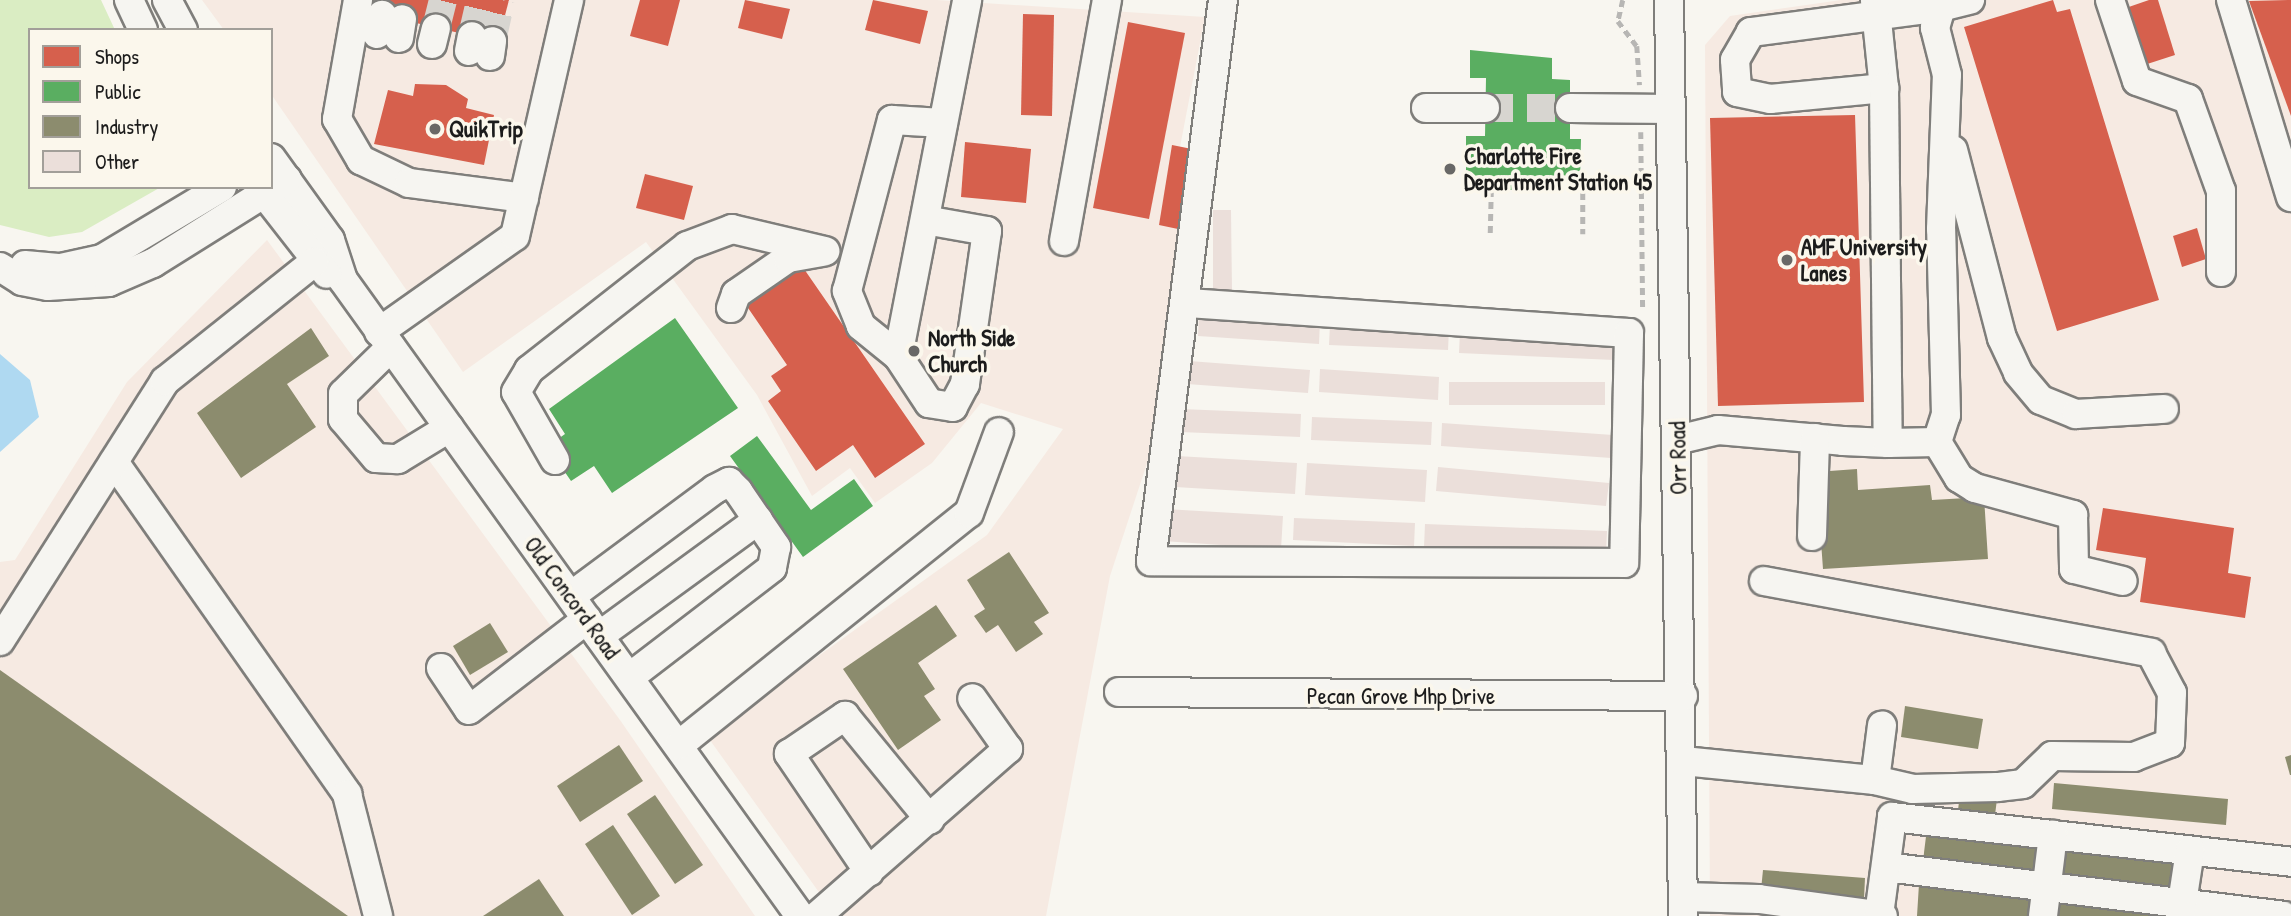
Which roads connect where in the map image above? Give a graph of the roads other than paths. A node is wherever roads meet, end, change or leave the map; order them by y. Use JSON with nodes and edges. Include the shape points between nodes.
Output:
{"nodes":[{"id":1,"x":129,"y":0,"type":"edge"},
{"id":2,"x":167,"y":0,"type":"edge"},
{"id":3,"x":358,"y":0,"type":"edge"},
{"id":4,"x":569,"y":0,"type":"edge"},
{"id":5,"x":967,"y":0,"type":"edge"},
{"id":6,"x":1107,"y":0,"type":"edge"},
{"id":7,"x":1223,"y":0,"type":"edge"},
{"id":8,"x":1669,"y":0,"type":"edge"},
{"id":9,"x":1970,"y":0,"type":"edge"},
{"id":10,"x":2110,"y":0,"type":"edge"},
{"id":11,"x":2231,"y":0,"type":"edge"},
{"id":12,"x":1941,"y":3,"type":"edge"},
{"id":13,"x":1877,"y":10,"type":"edge"},
{"id":14,"x":142,"y":28,"type":"edge"},
{"id":15,"x":182,"y":28,"type":"edge"},
{"id":16,"x":1884,"y":88,"type":"junction"},
{"id":17,"x":1426,"y":108,"type":"dead end"},
{"id":18,"x":1485,"y":108,"type":"tunnel mouth"},
{"id":19,"x":1570,"y":108,"type":"tunnel mouth"},
{"id":20,"x":1671,"y":109,"type":"junction"},
{"id":21,"x":1945,"y":120,"type":"junction"},
{"id":22,"x":943,"y":123,"type":"junction"},
{"id":23,"x":273,"y":183,"type":"edge"},
{"id":24,"x":273,"y":186,"type":"edge"},
{"id":25,"x":219,"y":189,"type":"edge"},
{"id":26,"x":257,"y":189,"type":"edge"},
{"id":27,"x":2291,"y":197,"type":"edge"},
{"id":28,"x":524,"y":198,"type":"junction"},
{"id":29,"x":925,"y":220,"type":"junction"},
{"id":30,"x":1064,"y":241,"type":"dead end"},
{"id":31,"x":859,"y":244,"type":"junction"},
{"id":32,"x":825,"y":251,"type":"junction"},
{"id":33,"x":314,"y":262,"type":"junction"},
{"id":34,"x":0,"y":266,"type":"edge"},
{"id":35,"x":2221,"y":272,"type":"dead end"},
{"id":36,"x":343,"y":280,"type":"junction"},
{"id":37,"x":1187,"y":303,"type":"junction"},
{"id":38,"x":731,"y":308,"type":"dead end"},
{"id":39,"x":385,"y":340,"type":"junction"},
{"id":40,"x":898,"y":356,"type":"junction"},
{"id":41,"x":2164,"y":409,"type":"dead end"},
{"id":42,"x":449,"y":428,"type":"junction"},
{"id":43,"x":999,"y":432,"type":"dead end"},
{"id":44,"x":1815,"y":438,"type":"junction"},
{"id":45,"x":1677,"y":440,"type":"junction"},
{"id":46,"x":1937,"y":442,"type":"junction"},
{"id":47,"x":1888,"y":443,"type":"junction"},
{"id":48,"x":555,"y":460,"type":"dead end"},
{"id":49,"x":114,"y":462,"type":"junction"},
{"id":50,"x":758,"y":520,"type":"junction"},
{"id":51,"x":1812,"y":536,"type":"dead end"},
{"id":52,"x":1764,"y":581,"type":"dead end"},
{"id":53,"x":2123,"y":581,"type":"dead end"},
{"id":54,"x":570,"y":596,"type":"junction"},
{"id":55,"x":593,"y":627,"type":"junction"},
{"id":56,"x":0,"y":640,"type":"edge"},
{"id":57,"x":441,"y":667,"type":"dead end"},
{"id":58,"x":630,"y":677,"type":"junction"},
{"id":59,"x":1119,"y":692,"type":"dead end"},
{"id":60,"x":1683,"y":696,"type":"junction"},
{"id":61,"x":972,"y":698,"type":"dead end"},
{"id":62,"x":1882,"y":725,"type":"dead end"},
{"id":63,"x":679,"y":745,"type":"junction"},
{"id":64,"x":1683,"y":761,"type":"junction"},
{"id":65,"x":1875,"y":780,"type":"junction"},
{"id":66,"x":930,"y":820,"type":"junction"},
{"id":67,"x":2053,"y":835,"type":"junction"},
{"id":68,"x":2190,"y":851,"type":"junction"},
{"id":69,"x":2291,"y":862,"type":"edge"},
{"id":70,"x":1886,"y":867,"type":"junction"},
{"id":71,"x":869,"y":872,"type":"junction"},
{"id":72,"x":2047,"y":887,"type":"junction"},
{"id":73,"x":1683,"y":907,"type":"edge"},
{"id":74,"x":2181,"y":910,"type":"edge"},
{"id":75,"x":1881,"y":915,"type":"edge"},
{"id":76,"x":378,"y":916,"type":"edge"},
{"id":77,"x":800,"y":916,"type":"edge"},
{"id":78,"x":817,"y":916,"type":"edge"},
{"id":79,"x":2043,"y":916,"type":"edge"},
{"id":80,"x":2283,"y":916,"type":"edge"}],
"edges":[{"from":1,"to":14,"type":"street"},
{"from":2,"to":15,"type":"street"},
{"from":3,"to":28,"type":"street","via":[[337,119],[361,160],[409,183]]},
{"from":4,"to":28,"type":"street"},
{"from":5,"to":22,"type":"street"},
{"from":6,"to":30,"type":"street"},
{"from":7,"to":37,"type":"street"},
{"from":8,"to":20,"type":"street","name":"Orr Road"},
{"from":9,"to":12,"type":"street"},
{"from":10,"to":35,"type":"street","via":[[2137,81],[2189,99],[2221,191]]},
{"from":11,"to":27,"type":"street"},
{"from":12,"to":13,"type":"street"},
{"from":12,"to":21,"type":"street","via":[[1935,28],[1947,75]]},
{"from":13,"to":16,"type":"street"},
{"from":13,"to":16,"type":"street","via":[[1751,32],[1735,60],[1737,92],[1770,99]]},
{"from":16,"to":47,"type":"street"},
{"from":17,"to":18,"type":"street"},
{"from":19,"to":20,"type":"street"},
{"from":20,"to":45,"type":"street","name":"Orr Road"},
{"from":21,"to":41,"type":"street","via":[[2002,338],[2018,373],[2041,400],[2076,414]]},
{"from":21,"to":46,"type":"street","via":[[1941,229],[1946,415]]},
{"from":22,"to":29,"type":"street"},
{"from":22,"to":31,"type":"street","via":[[892,120]]},
{"from":23,"to":36,"type":"street","name":"Old Concord Road","via":[[330,240]]},
{"from":24,"to":33,"type":"street","name":"Old Concord Road"},
{"from":25,"to":34,"type":"street","via":[[102,259],[61,268]]},
{"from":26,"to":34,"type":"street","via":[[153,263],[109,282],[48,286],[22,281]]},
{"from":28,"to":39,"type":"street","via":[[515,236]]},
{"from":29,"to":40,"type":"street"},
{"from":29,"to":40,"type":"street","via":[[988,231],[965,384],[953,407],[929,403]]},
{"from":31,"to":32,"type":"street"},
{"from":31,"to":40,"type":"street","via":[[847,291],[852,313]]},
{"from":32,"to":38,"type":"street","via":[[788,258],[736,294]]},
{"from":32,"to":48,"type":"street","via":[[733,229],[687,246],[529,370],[516,392]]},
{"from":33,"to":36,"type":"street","name":"Old Concord Road"},
{"from":33,"to":49,"type":"street","via":[[165,381]]},
{"from":36,"to":39,"type":"street","name":"Old Concord Road"},
{"from":37,"to":37,"type":"street","via":[[1151,561],[1624,563],[1629,333]]},
{"from":39,"to":42,"type":"street","name":"Old Concord Road"},
{"from":39,"to":42,"type":"street","via":[[342,394],[343,419],[376,458],[398,459]]},
{"from":42,"to":54,"type":"street","name":"Old Concord Road"},
{"from":43,"to":63,"type":"street","via":[[969,513]]},
{"from":44,"to":45,"type":"street","via":[[1718,430]]},
{"from":44,"to":47,"type":"street"},
{"from":44,"to":51,"type":"street"},
{"from":45,"to":60,"type":"street","name":"Orr Road"},
{"from":46,"to":47,"type":"street"},
{"from":46,"to":53,"type":"street","via":[[1959,478],[1975,488],[2073,515],[2074,569]]},
{"from":49,"to":56,"type":"street"},
{"from":49,"to":76,"type":"street","via":[[347,794]]},
{"from":50,"to":54,"type":"street","via":[[729,482]]},
{"from":50,"to":55,"type":"street"},
{"from":50,"to":58,"type":"street","via":[[776,547],[772,568]]},
{"from":52,"to":65,"type":"street","via":[[2151,653],[2172,693],[2170,743],[2134,757],[2052,756],[2023,784],[1997,787],[1913,789]]},
{"from":54,"to":55,"type":"street","name":"Old Concord Road"},
{"from":55,"to":57,"type":"street","via":[[469,710]]},
{"from":55,"to":58,"type":"street","name":"Old Concord Road"},
{"from":58,"to":63,"type":"street","name":"Old Concord Road"},
{"from":59,"to":60,"type":"street","name":"Pecan Grove Mhp Drive"},
{"from":60,"to":64,"type":"street","name":"Orr Road"},
{"from":61,"to":66,"type":"street","via":[[1008,749]]},
{"from":62,"to":65,"type":"street"},
{"from":63,"to":77,"type":"street","name":"Old Concord Road"},
{"from":64,"to":65,"type":"street"},
{"from":64,"to":73,"type":"street","name":"Orr Road"},
{"from":66,"to":71,"type":"street"},
{"from":66,"to":71,"type":"street","via":[[845,716],[789,754]]},
{"from":67,"to":68,"type":"street"},
{"from":67,"to":70,"type":"street","via":[[1892,817]]},
{"from":67,"to":72,"type":"street"},
{"from":68,"to":69,"type":"street"},
{"from":68,"to":74,"type":"street"},
{"from":70,"to":72,"type":"street"},
{"from":70,"to":75,"type":"street"},
{"from":71,"to":78,"type":"street"},
{"from":72,"to":74,"type":"street"},
{"from":72,"to":79,"type":"street"},
{"from":73,"to":75,"type":"street","via":[[1759,899]]},
{"from":74,"to":80,"type":"street"}]}
